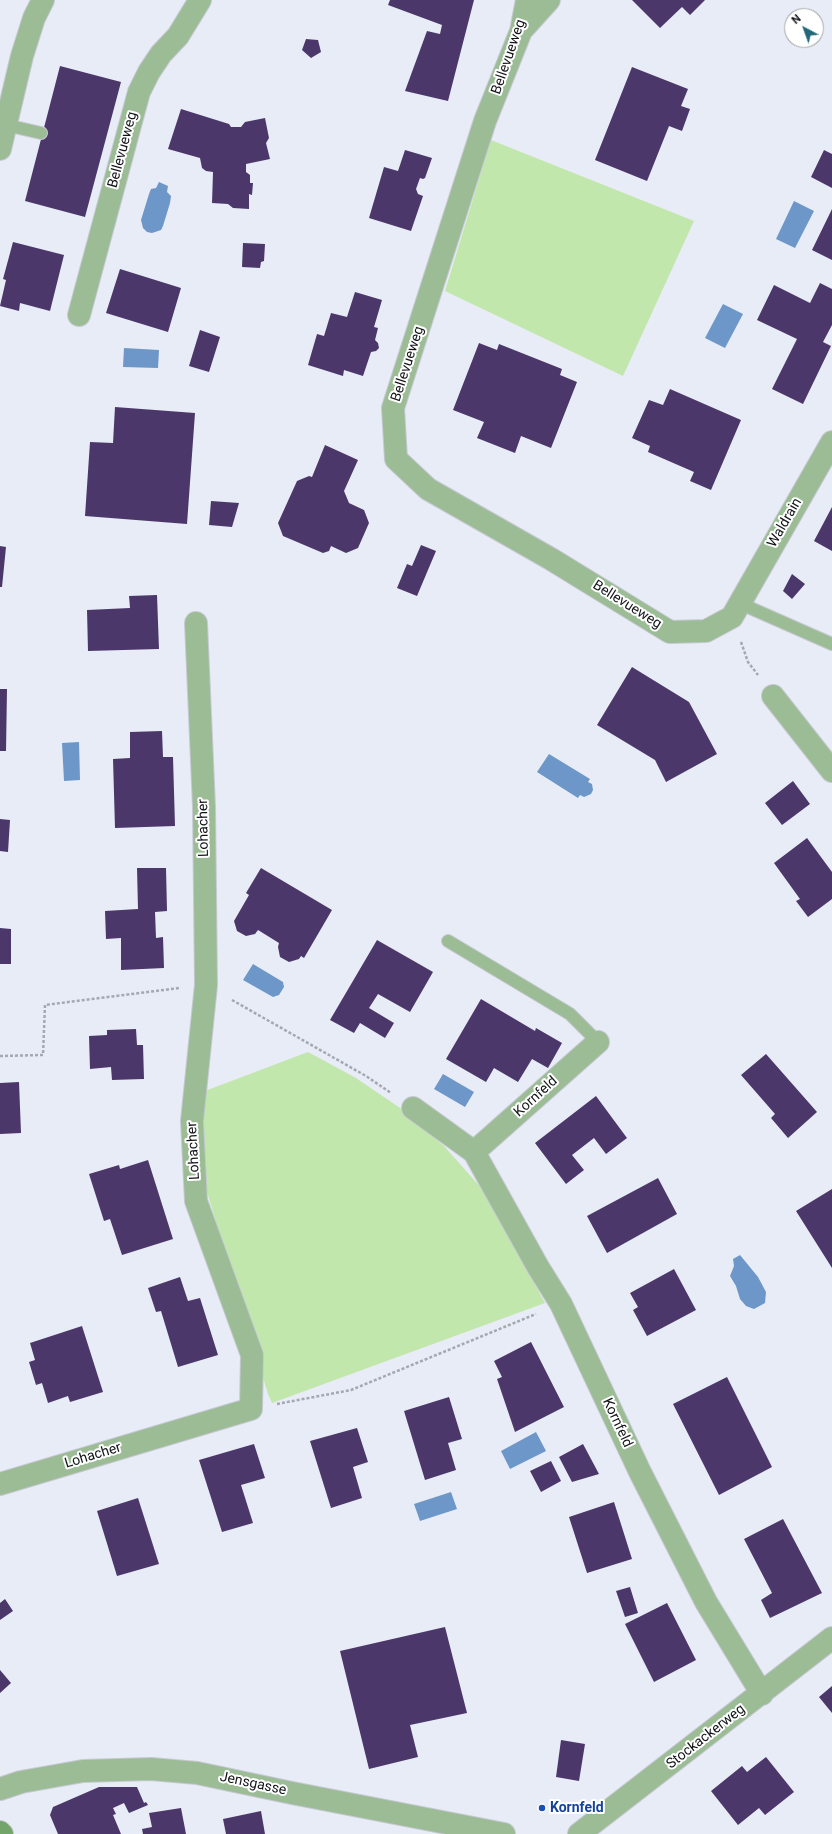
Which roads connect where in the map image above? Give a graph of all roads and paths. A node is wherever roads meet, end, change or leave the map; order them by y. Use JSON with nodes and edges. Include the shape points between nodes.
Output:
{"nodes":[{"id":1,"x":43,"y":0,"type":"edge"},
{"id":2,"x":200,"y":0,"type":"edge"},
{"id":3,"x":527,"y":0,"type":"edge"},
{"id":4,"x":549,"y":0,"type":"edge"},
{"id":5,"x":521,"y":31,"type":"junction"},
{"id":6,"x":6,"y":125,"type":"junction"},
{"id":7,"x":41,"y":133,"type":"dead end"},
{"id":8,"x":0,"y":149,"type":"edge"},
{"id":9,"x":79,"y":315,"type":"dead end"},
{"id":10,"x":832,"y":442,"type":"edge"},
{"id":11,"x":736,"y":610,"type":"junction"},
{"id":12,"x":196,"y":623,"type":"dead end"},
{"id":13,"x":832,"y":644,"type":"edge"},
{"id":14,"x":773,"y":696,"type":"joint"},
{"id":15,"x":832,"y":771,"type":"edge"},
{"id":16,"x":448,"y":941,"type":"dead end"},
{"id":17,"x":206,"y":985,"type":"junction"},
{"id":18,"x":598,"y":1042,"type":"joint"},
{"id":19,"x":0,"y":1056,"type":"edge"},
{"id":20,"x":413,"y":1108,"type":"joint"},
{"id":21,"x":474,"y":1152,"type":"junction"},
{"id":22,"x":561,"y":1304,"type":"junction"},
{"id":23,"x":251,"y":1409,"type":"junction"},
{"id":24,"x":0,"y":1484,"type":"edge"},
{"id":25,"x":832,"y":1638,"type":"edge"},
{"id":26,"x":762,"y":1694,"type":"junction"},
{"id":27,"x":0,"y":1790,"type":"edge"},
{"id":28,"x":504,"y":1834,"type":"edge"},
{"id":29,"x":579,"y":1834,"type":"edge"}],
"edges":[{"from":1,"to":6,"type":"street","via":[[34,18],[22,56]]},
{"from":2,"to":9,"type":"street","name":"Bellevueweg","via":[[178,36],[149,72],[139,92]]},
{"from":3,"to":5,"type":"street","name":"Bellevueweg"},
{"from":4,"to":5,"type":"street"},
{"from":5,"to":11,"type":"street","name":"Bellevueweg","via":[[486,121],[394,408],[396,459],[428,489],[551,559],[670,632],[706,631]]},
{"from":6,"to":7,"type":"lane"},
{"from":6,"to":8,"type":"street"},
{"from":10,"to":11,"type":"street","name":"Waldrain"},
{"from":11,"to":13,"type":"lane"},
{"from":11,"to":14,"type":"path","via":[[748,662]]},
{"from":12,"to":17,"type":"street","name":"Lohacher","via":[[204,807]]},
{"from":14,"to":15,"type":"street"},
{"from":16,"to":18,"type":"lane","via":[[570,1014]]},
{"from":17,"to":19,"type":"path","via":[[45,1004],[43,1054]]},
{"from":17,"to":20,"type":"path","via":[[366,1076]]},
{"from":17,"to":23,"type":"street","name":"Lohacher","via":[[192,1120],[196,1201],[252,1355]]},
{"from":18,"to":21,"type":"street","name":"Kornfeld"},
{"from":20,"to":21,"type":"street","name":"Kornfeld"},
{"from":21,"to":22,"type":"street","name":"Kornfeld"},
{"from":22,"to":23,"type":"path","via":[[351,1390]]},
{"from":22,"to":26,"type":"street","name":"Kornfeld","via":[[640,1472],[703,1595]]},
{"from":23,"to":24,"type":"street","name":"Lohacher"},
{"from":25,"to":26,"type":"street","name":"Stockackerweg"},
{"from":26,"to":29,"type":"street","name":"Stockackerweg"},
{"from":27,"to":28,"type":"street","name":"Jensgasse","via":[[21,1782],[83,1771],[151,1769],[197,1773]]}]}
